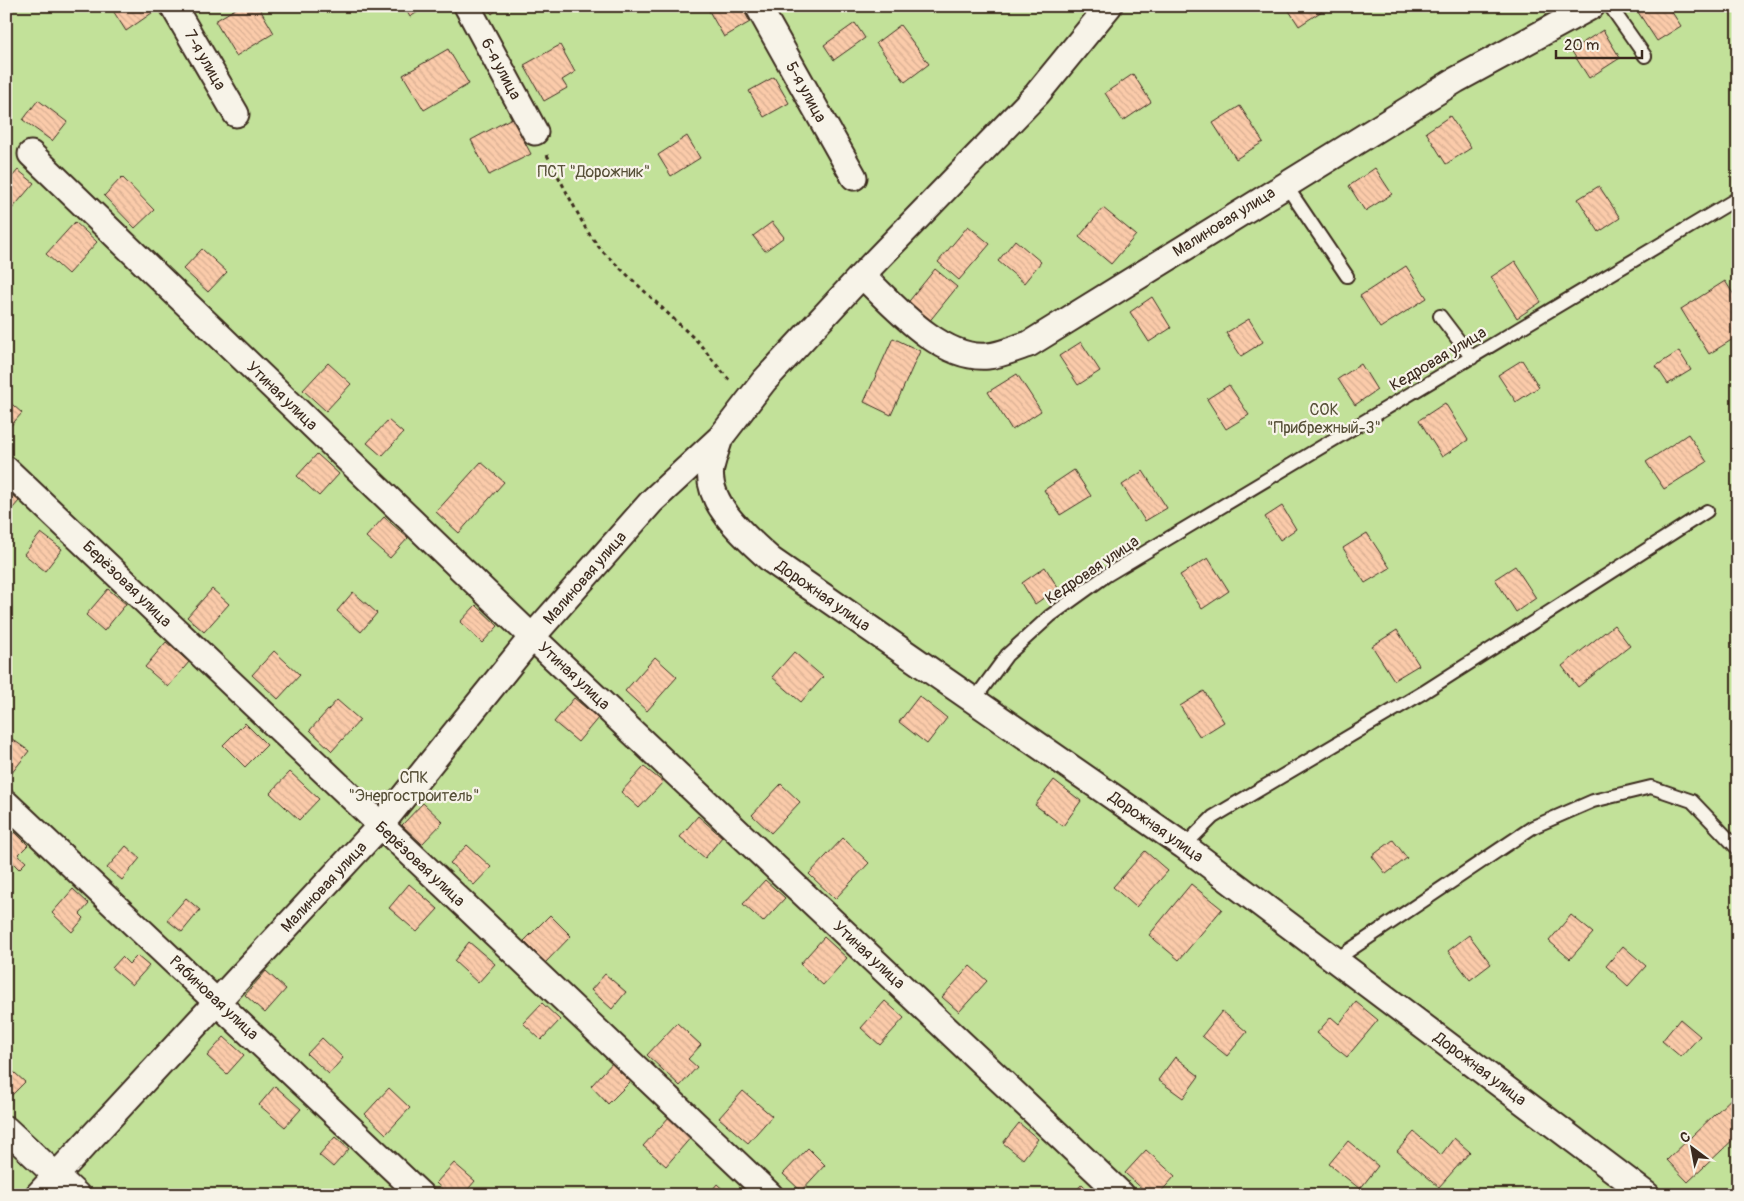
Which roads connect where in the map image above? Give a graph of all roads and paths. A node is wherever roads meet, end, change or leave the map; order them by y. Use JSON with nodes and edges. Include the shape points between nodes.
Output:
{"nodes":[{"id":1,"x":173,"y":6,"type":"edge"},
{"id":2,"x":467,"y":6,"type":"edge"},
{"id":3,"x":758,"y":6,"type":"edge"},
{"id":4,"x":1109,"y":6,"type":"edge"},
{"id":5,"x":1592,"y":6,"type":"edge"},
{"id":6,"x":1610,"y":6,"type":"edge"},
{"id":7,"x":1645,"y":56,"type":"dead end"},
{"id":8,"x":236,"y":114,"type":"dead end"},
{"id":9,"x":535,"y":132,"type":"joint"},
{"id":10,"x":31,"y":154,"type":"dead end"},
{"id":11,"x":854,"y":177,"type":"dead end"},
{"id":12,"x":1285,"y":184,"type":"junction"},
{"id":13,"x":1738,"y":198,"type":"edge"},
{"id":14,"x":862,"y":275,"type":"junction"},
{"id":15,"x":1347,"y":276,"type":"dead end"},
{"id":16,"x":1440,"y":316,"type":"dead end"},
{"id":17,"x":1472,"y":358,"type":"junction"},
{"id":18,"x":747,"y":403,"type":"junction"},
{"id":19,"x":720,"y":438,"type":"junction"},
{"id":20,"x":6,"y":469,"type":"edge"},
{"id":21,"x":1708,"y":511,"type":"dead end"},
{"id":22,"x":532,"y":637,"type":"junction"},
{"id":23,"x":974,"y":700,"type":"junction"},
{"id":24,"x":6,"y":803,"type":"edge"},
{"id":25,"x":380,"y":826,"type":"junction"},
{"id":26,"x":1184,"y":846,"type":"junction"},
{"id":27,"x":1738,"y":849,"type":"edge"},
{"id":28,"x":1335,"y":960,"type":"junction"},
{"id":29,"x":219,"y":1002,"type":"junction"},
{"id":30,"x":6,"y":1129,"type":"edge"},
{"id":31,"x":56,"y":1174,"type":"junction"},
{"id":32,"x":38,"y":1195,"type":"edge"},
{"id":33,"x":77,"y":1195,"type":"edge"},
{"id":34,"x":421,"y":1195,"type":"edge"},
{"id":35,"x":770,"y":1195,"type":"edge"},
{"id":36,"x":1122,"y":1195,"type":"edge"},
{"id":37,"x":1647,"y":1195,"type":"edge"}],
"edges":[{"from":1,"to":8,"type":"street","name":"7-я улица"},
{"from":2,"to":9,"type":"street","name":"6-я улица"},
{"from":3,"to":11,"type":"street","name":"5-я улица"},
{"from":4,"to":14,"type":"street","via":[[1037,94]]},
{"from":5,"to":12,"type":"street","name":"Малиновая улица","via":[[1456,80]]},
{"from":6,"to":7,"type":"lane"},
{"from":9,"to":18,"type":"path","via":[[587,231],[602,251],[697,341]]},
{"from":10,"to":22,"type":"street","name":"Утиная улица"},
{"from":12,"to":14,"type":"street","name":"Малиновая улица","via":[[1029,344],[988,356],[955,352],[906,318]]},
{"from":12,"to":15,"type":"lane"},
{"from":13,"to":17,"type":"lane","name":"Кедровая улица"},
{"from":14,"to":18,"type":"street"},
{"from":16,"to":17,"type":"lane"},
{"from":17,"to":23,"type":"lane","name":"Кедровая улица","via":[[1106,576],[1050,616],[1007,655]]},
{"from":18,"to":19,"type":"street"},
{"from":19,"to":22,"type":"street","name":"Малиновая улица","via":[[652,501]]},
{"from":19,"to":23,"type":"street","name":"Дорожная улица","via":[[710,470],[714,492],[726,515],[744,535],[771,560]]},
{"from":20,"to":25,"type":"street","name":"Берёзовая улица"},
{"from":21,"to":26,"type":"lane","via":[[1424,692],[1213,817]]},
{"from":22,"to":25,"type":"street","name":"Малиновая улица"},
{"from":22,"to":36,"type":"street","name":"Утиная улица"},
{"from":23,"to":26,"type":"street","name":"Дорожная улица"},
{"from":24,"to":29,"type":"street","name":"Рябиновая улица"},
{"from":25,"to":29,"type":"street","name":"Малиновая улица"},
{"from":25,"to":35,"type":"street","name":"Берёзовая улица"},
{"from":26,"to":28,"type":"street","name":"Дорожная улица"},
{"from":27,"to":28,"type":"lane","via":[[1692,800],[1651,787],[1592,801],[1533,827]]},
{"from":28,"to":37,"type":"street","name":"Дорожная улица"},
{"from":29,"to":31,"type":"street","name":"Малиновая улица"},
{"from":29,"to":34,"type":"street","name":"Рябиновая улица"},
{"from":30,"to":31,"type":"street"},
{"from":31,"to":32,"type":"street","name":"Малиновая улица"},
{"from":31,"to":33,"type":"street"}]}
